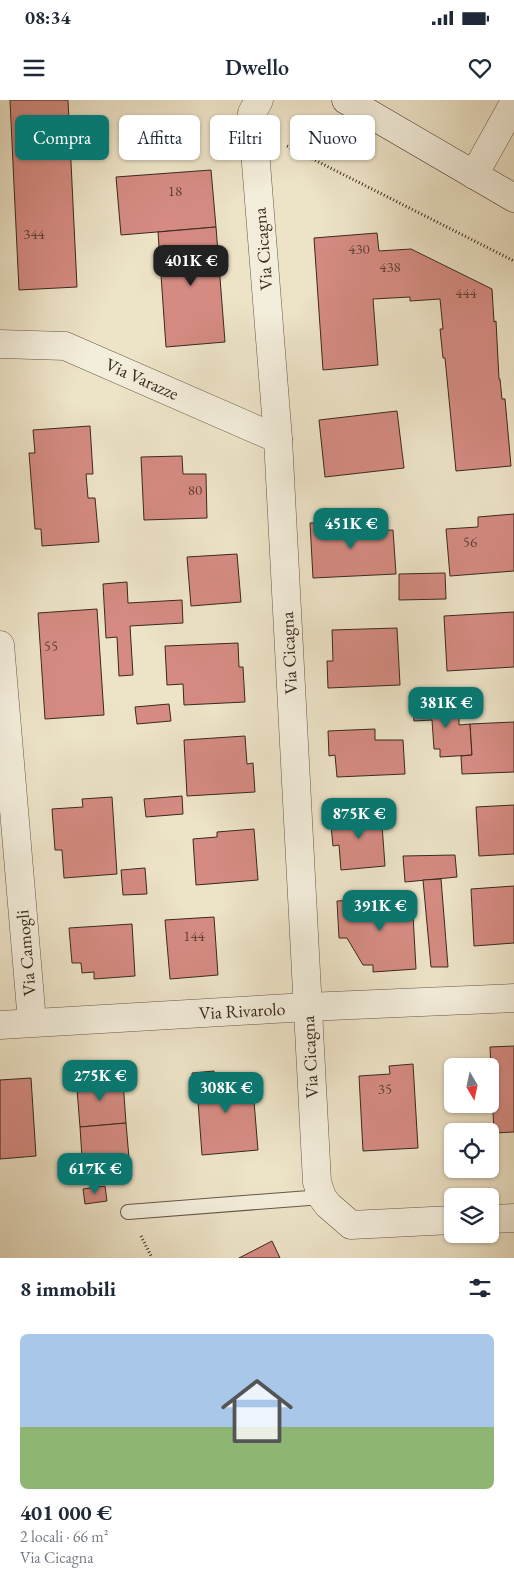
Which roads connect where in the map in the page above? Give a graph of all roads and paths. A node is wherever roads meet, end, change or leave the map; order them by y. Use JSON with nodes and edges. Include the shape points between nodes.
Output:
{"nodes":[{"id":1,"x":346,"y":100,"type":"edge"},
{"id":2,"x":255,"y":107,"type":"edge"},
{"id":3,"x":512,"y":110,"type":"edge"},
{"id":4,"x":474,"y":175,"type":"junction"},
{"id":5,"x":514,"y":198,"type":"edge"},
{"id":6,"x":514,"y":261,"type":"edge"},
{"id":7,"x":0,"y":344,"type":"edge"},
{"id":8,"x":278,"y":439,"type":"junction"},
{"id":9,"x":0,"y":645,"type":"edge"},
{"id":10,"x":514,"y":998,"type":"edge"},
{"id":11,"x":307,"y":1007,"type":"junction"},
{"id":12,"x":32,"y":1022,"type":"junction"},
{"id":13,"x":0,"y":1025,"type":"edge"},
{"id":14,"x":325,"y":1201,"type":"junction"},
{"id":15,"x":128,"y":1212,"type":"dead end"},
{"id":16,"x":514,"y":1218,"type":"edge"},
{"id":17,"x":499,"y":1219,"type":"edge"},
{"id":18,"x":444,"y":1220,"type":"edge"}],
"edges":[{"from":1,"to":4,"type":"street"},
{"from":2,"to":6,"type":"path","via":[[288,147]]},
{"from":2,"to":8,"type":"street","name":"Via Cicagna"},
{"from":3,"to":4,"type":"street"},
{"from":4,"to":5,"type":"street"},
{"from":7,"to":8,"type":"street","name":"Via Varazze","via":[[65,346]]},
{"from":8,"to":11,"type":"street","name":"Via Cicagna"},
{"from":9,"to":12,"type":"street","name":"Via Camogli"},
{"from":10,"to":11,"type":"street","name":"Via Rivarolo"},
{"from":11,"to":12,"type":"street","name":"Via Rivarolo"},
{"from":11,"to":14,"type":"street","name":"Via Cicagna","via":[[317,1182]]},
{"from":12,"to":13,"type":"street","name":"Via Rivarolo"},
{"from":14,"to":15,"type":"lane"},
{"from":14,"to":18,"type":"street","via":[[352,1225]]},
{"from":16,"to":17,"type":"street"}]}
